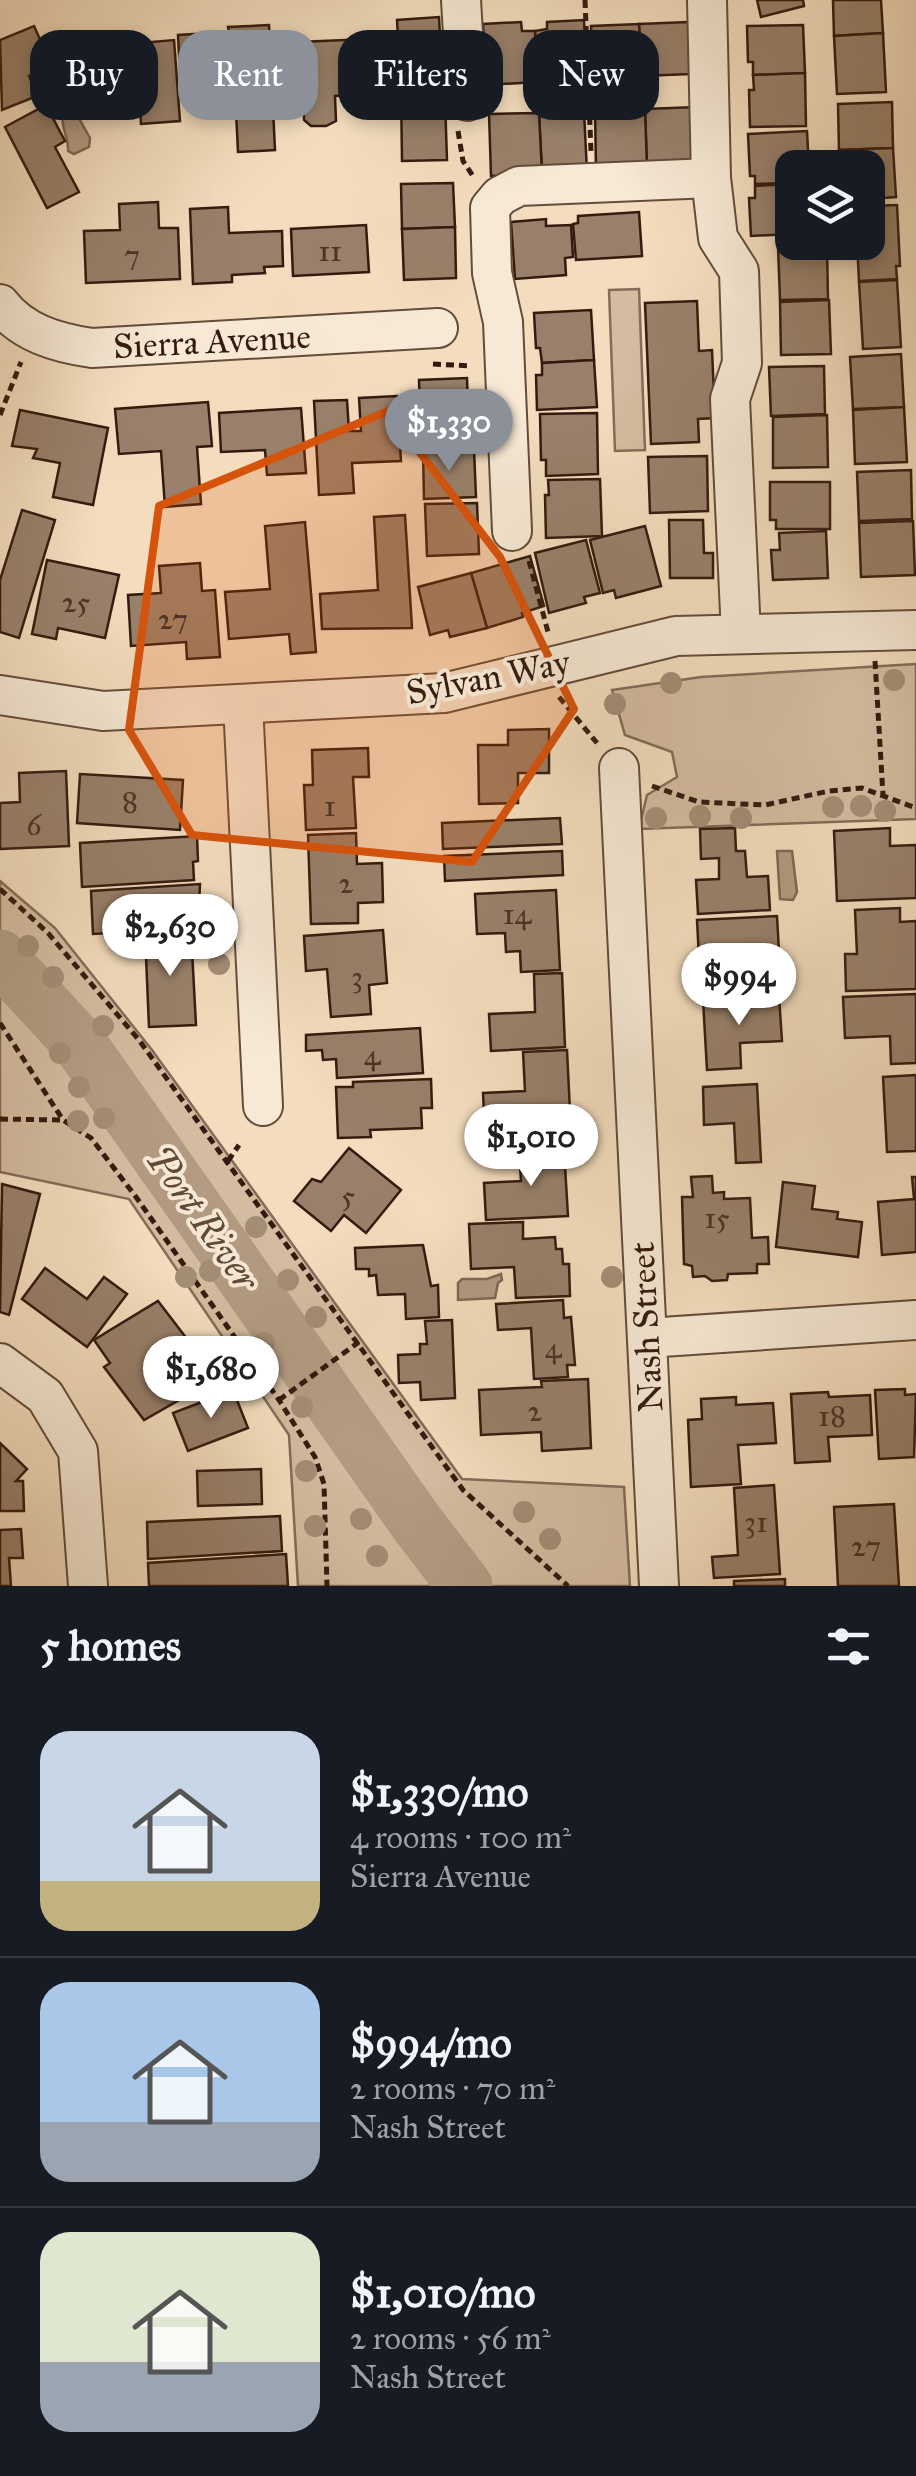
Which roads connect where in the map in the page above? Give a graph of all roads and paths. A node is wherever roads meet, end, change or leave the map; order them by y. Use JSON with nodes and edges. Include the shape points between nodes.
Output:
{"nodes":[{"id":1,"x":461,"y":0,"type":"edge"},
{"id":2,"x":585,"y":0,"type":"edge"},
{"id":3,"x":707,"y":0,"type":"edge"},
{"id":4,"x":463,"y":30,"type":"edge"},
{"id":5,"x":458,"y":120,"type":"edge"},
{"id":6,"x":711,"y":178,"type":"junction"},
{"id":7,"x":593,"y":184,"type":"junction"},
{"id":8,"x":500,"y":196,"type":"junction"},
{"id":9,"x":0,"y":304,"type":"edge"},
{"id":10,"x":438,"y":328,"type":"dead end"},
{"id":11,"x":35,"y":334,"type":"junction"},
{"id":12,"x":0,"y":415,"type":"edge"},
{"id":13,"x":512,"y":529,"type":"joint"},
{"id":14,"x":916,"y":630,"type":"edge"},
{"id":15,"x":741,"y":634,"type":"junction"},
{"id":16,"x":551,"y":642,"type":"dead end"},
{"id":17,"x":875,"y":658,"type":"dead end"},
{"id":18,"x":555,"y":692,"type":"dead end"},
{"id":19,"x":0,"y":694,"type":"edge"},
{"id":20,"x":243,"y":704,"type":"junction"},
{"id":21,"x":619,"y":768,"type":"joint"},
{"id":22,"x":656,"y":788,"type":"dead end"},
{"id":23,"x":883,"y":796,"type":"junction"},
{"id":24,"x":916,"y":808,"type":"edge"},
{"id":25,"x":0,"y":889,"type":"edge"},
{"id":26,"x":0,"y":1022,"type":"edge"},
{"id":27,"x":263,"y":1106,"type":"dead end"},
{"id":28,"x":0,"y":1120,"type":"edge"},
{"id":29,"x":63,"y":1120,"type":"junction"},
{"id":30,"x":239,"y":1145,"type":"dead end"},
{"id":31,"x":228,"y":1161,"type":"junction"},
{"id":32,"x":916,"y":1320,"type":"edge"},
{"id":33,"x":647,"y":1338,"type":"junction"},
{"id":34,"x":359,"y":1342,"type":"junction"},
{"id":35,"x":0,"y":1363,"type":"edge"},
{"id":36,"x":279,"y":1400,"type":"junction"},
{"id":37,"x":88,"y":1586,"type":"edge"},
{"id":38,"x":327,"y":1586,"type":"edge"},
{"id":39,"x":568,"y":1586,"type":"edge"},
{"id":40,"x":659,"y":1586,"type":"edge"}],
"edges":[{"from":1,"to":4,"type":"street"},
{"from":2,"to":7,"type":"path"},
{"from":3,"to":6,"type":"street"},
{"from":5,"to":8,"type":"path","via":[[463,162],[477,182]]},
{"from":6,"to":7,"type":"street"},
{"from":6,"to":15,"type":"street","via":[[718,238],[739,272],[742,363],[730,399]]},
{"from":7,"to":8,"type":"street","via":[[519,186]]},
{"from":8,"to":13,"type":"street","via":[[490,208],[492,274],[503,322]]},
{"from":9,"to":11,"type":"street","name":"Sierra Avenue"},
{"from":10,"to":11,"type":"street","name":"Sierra Avenue","via":[[92,348]]},
{"from":11,"to":12,"type":"path"},
{"from":13,"to":16,"type":"path","via":[[524,542]]},
{"from":14,"to":15,"type":"street","name":"Sylvan Way"},
{"from":15,"to":20,"type":"street","name":"Sylvan Way","via":[[676,636],[444,693]]},
{"from":17,"to":23,"type":"path"},
{"from":18,"to":21,"type":"path"},
{"from":19,"to":20,"type":"street","name":"Sylvan Way","via":[[103,711]]},
{"from":20,"to":27,"type":"street"},
{"from":21,"to":33,"type":"street","name":"Nash Street"},
{"from":22,"to":23,"type":"path","via":[[699,802],[765,805],[862,788]]},
{"from":23,"to":24,"type":"path"},
{"from":25,"to":31,"type":"path","via":[[48,933],[139,1040]]},
{"from":26,"to":29,"type":"path"},
{"from":28,"to":29,"type":"path"},
{"from":29,"to":36,"type":"path","via":[[91,1138]]},
{"from":30,"to":31,"type":"path"},
{"from":31,"to":34,"type":"path"},
{"from":32,"to":33,"type":"street"},
{"from":33,"to":40,"type":"street","name":"Nash Street"},
{"from":34,"to":36,"type":"path"},
{"from":34,"to":39,"type":"path","via":[[463,1490]]},
{"from":35,"to":37,"type":"street","via":[[45,1396],[78,1451]]},
{"from":36,"to":38,"type":"path","via":[[324,1484]]}]}
